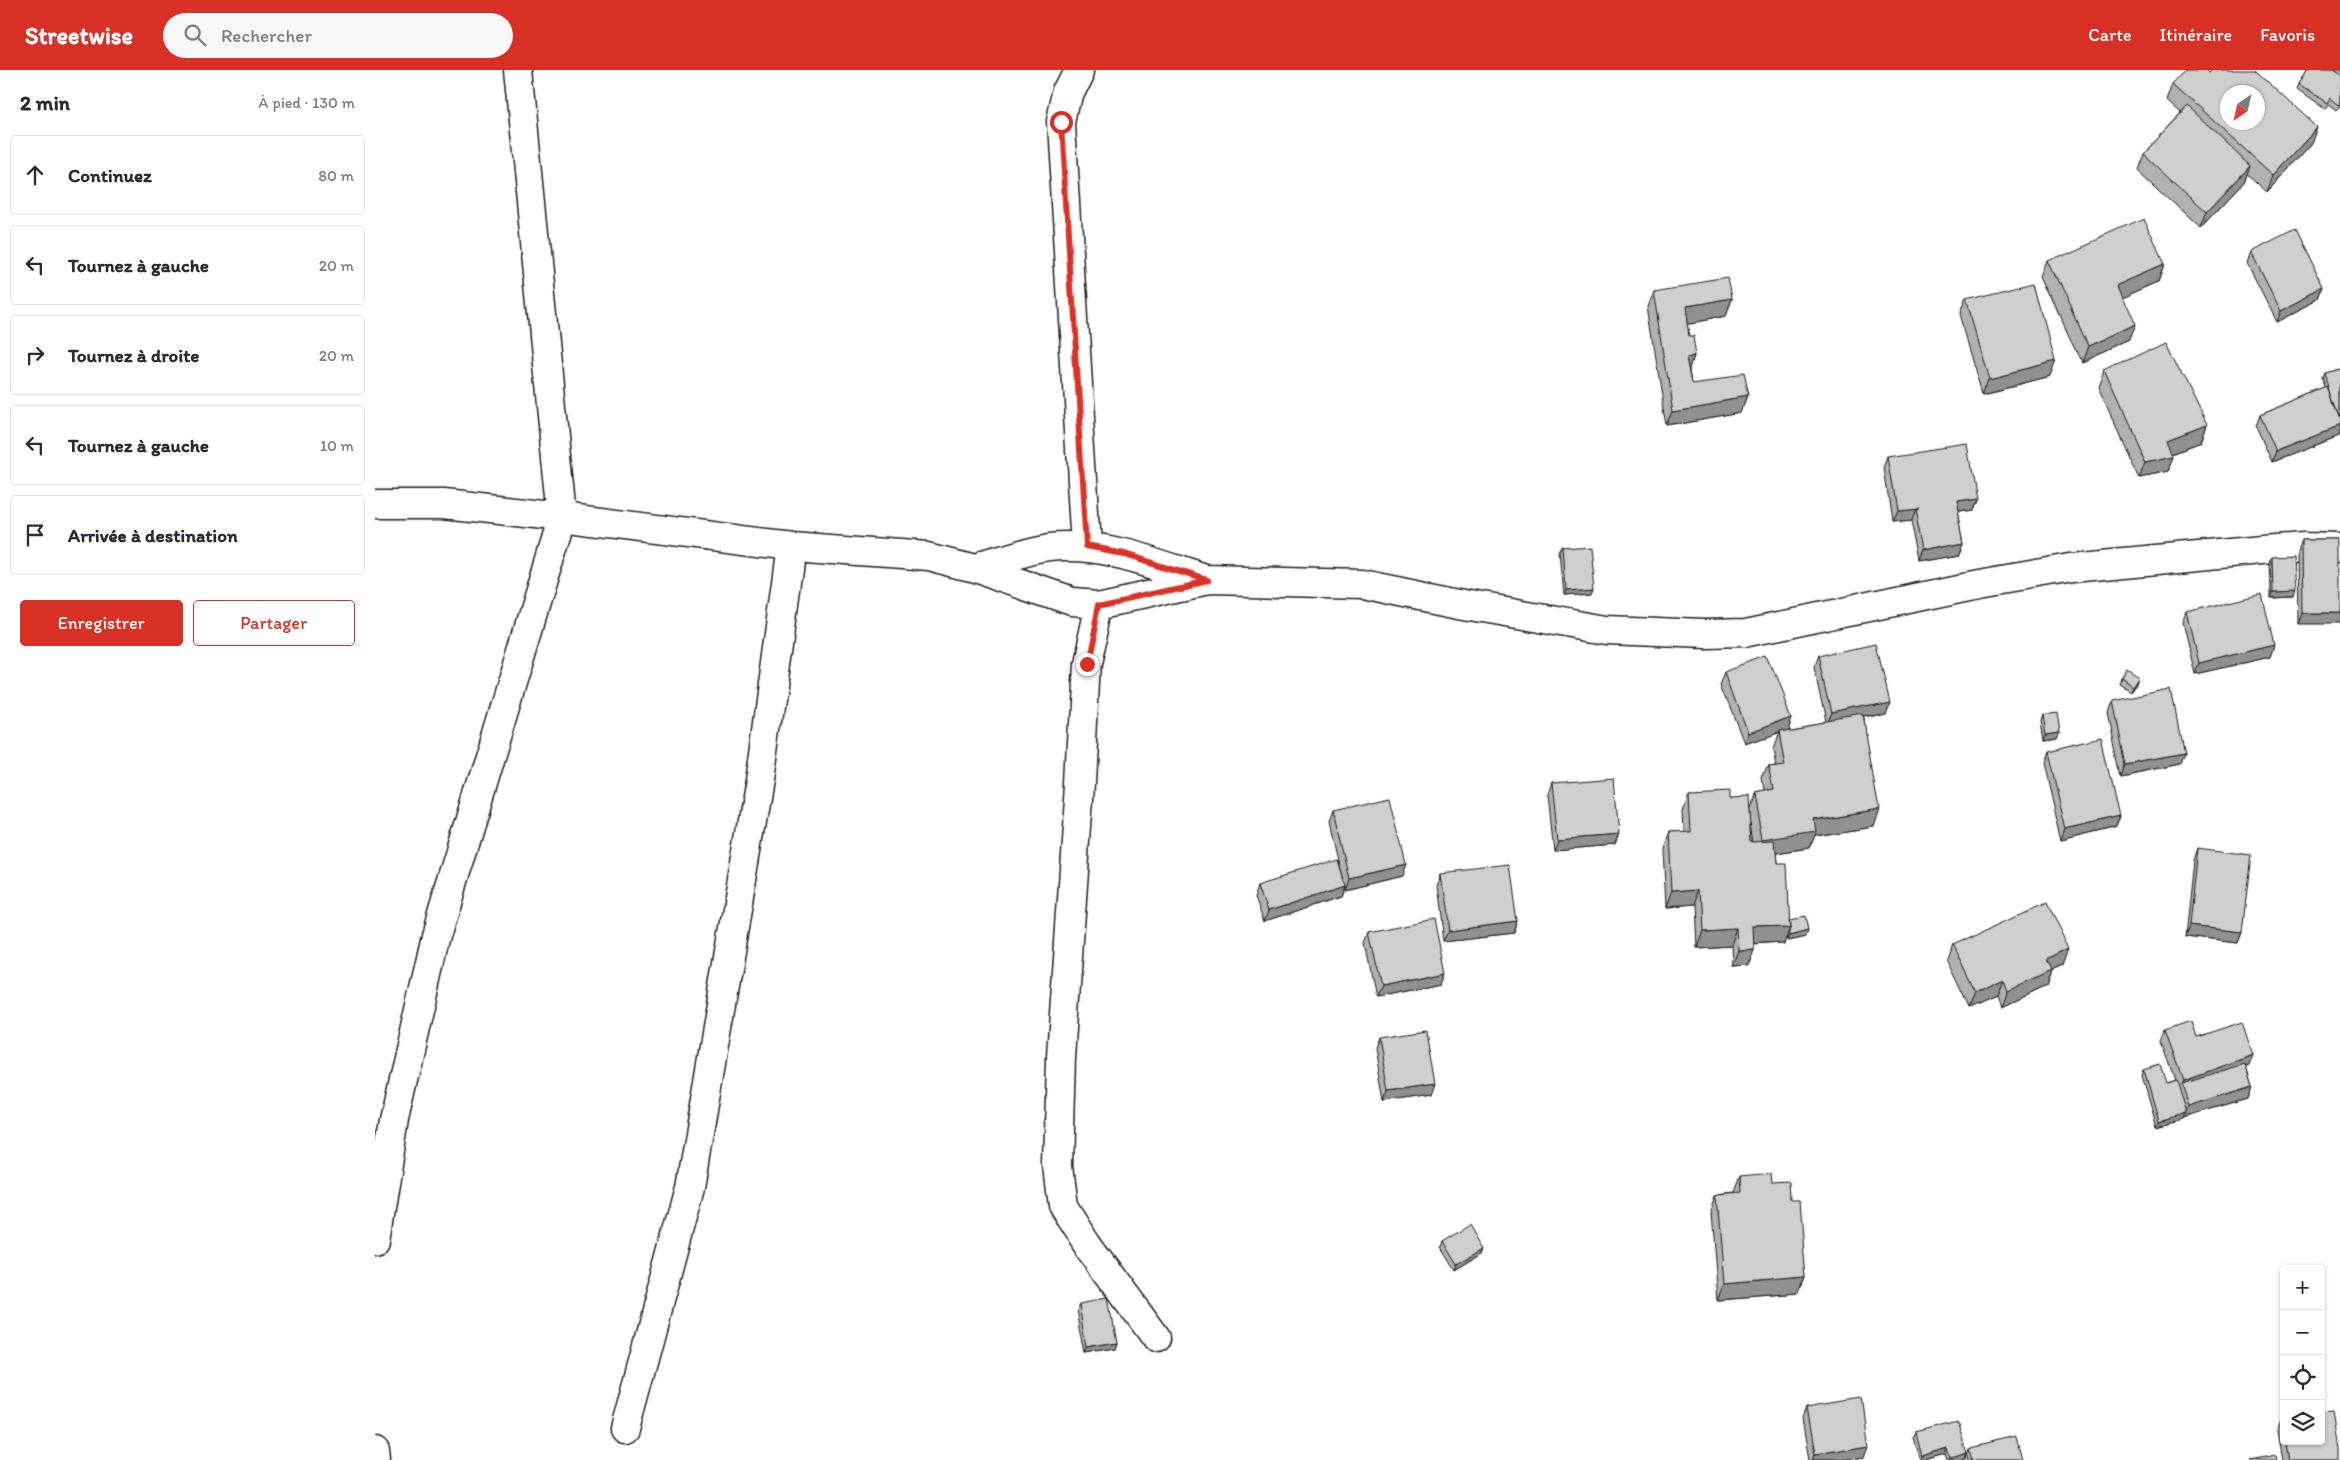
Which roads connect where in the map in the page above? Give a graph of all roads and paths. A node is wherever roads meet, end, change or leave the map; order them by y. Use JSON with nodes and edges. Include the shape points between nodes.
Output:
{"nodes":[{"id":1,"x":518,"y":70,"type":"edge"},
{"id":2,"x":1079,"y":70,"type":"edge"},
{"id":3,"x":375,"y":504,"type":"edge"},
{"id":4,"x":562,"y":517,"type":"junction"},
{"id":5,"x":791,"y":546,"type":"junction"},
{"id":6,"x":1087,"y":547,"type":"junction"},
{"id":7,"x":2340,"y":548,"type":"edge"},
{"id":8,"x":975,"y":568,"type":"junction"},
{"id":9,"x":1207,"y":580,"type":"junction"},
{"id":10,"x":1099,"y":604,"type":"junction"},
{"id":11,"x":375,"y":1239,"type":"edge"},
{"id":12,"x":1157,"y":1338,"type":"dead end"},
{"id":13,"x":625,"y":1428,"type":"dead end"},
{"id":14,"x":375,"y":1451,"type":"edge"},
{"id":15,"x":376,"y":1460,"type":"edge"}],
"edges":[{"from":1,"to":4,"type":"street"},
{"from":2,"to":6,"type":"street","via":[[1068,92],[1061,122]]},
{"from":3,"to":4,"type":"street","via":[[444,504]]},
{"from":4,"to":5,"type":"street"},
{"from":4,"to":11,"type":"street","via":[[436,936],[394,1120]]},
{"from":5,"to":8,"type":"street","via":[[929,556]]},
{"from":5,"to":13,"type":"street","via":[[759,780],[690,1187]]},
{"from":6,"to":8,"type":"street","via":[[1048,548]]},
{"from":6,"to":9,"type":"street","via":[[1124,554]]},
{"from":7,"to":9,"type":"street","via":[[2270,549],[2071,568],[1746,633],[1607,630],[1464,606],[1362,584]]},
{"from":8,"to":10,"type":"street","via":[[1072,602]]},
{"from":9,"to":10,"type":"street"},
{"from":10,"to":12,"type":"street","via":[[1087,664],[1061,1057],[1058,1166],[1063,1206]]},
{"from":14,"to":15,"type":"street"}]}
